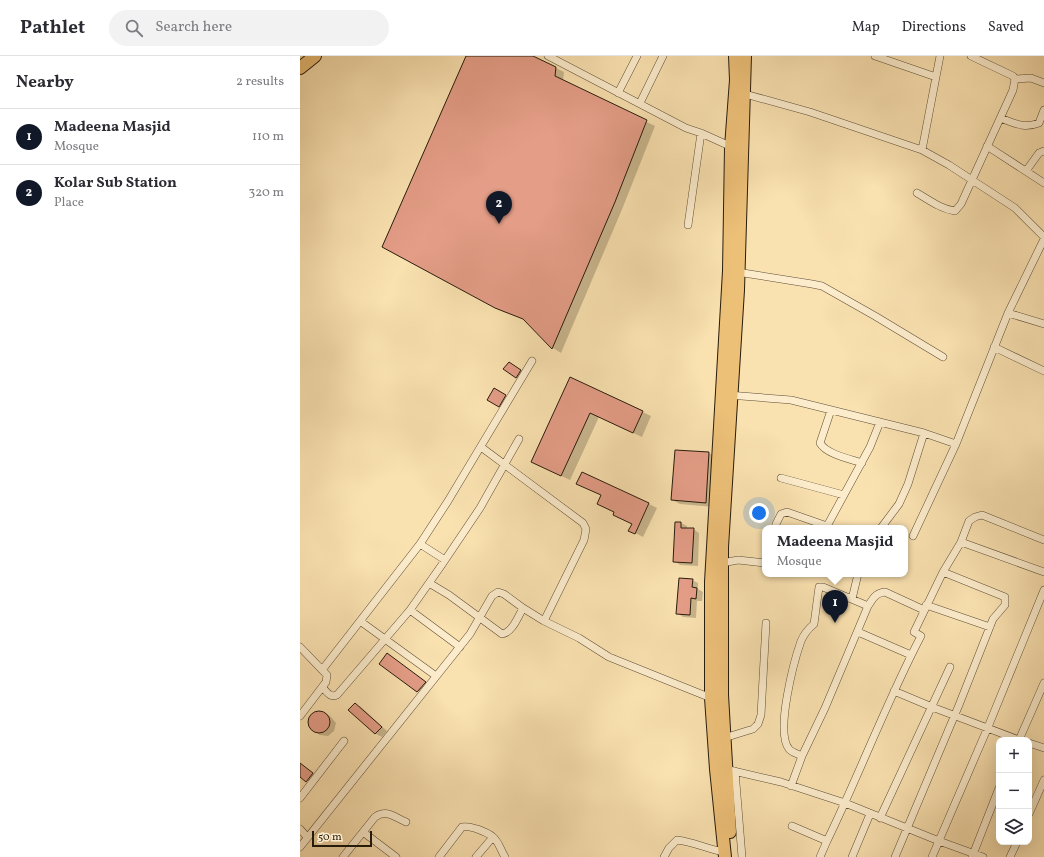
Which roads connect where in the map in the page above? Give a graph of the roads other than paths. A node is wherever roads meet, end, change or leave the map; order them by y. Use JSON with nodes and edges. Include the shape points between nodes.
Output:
{"nodes":[{"id":1,"x":315,"y":56,"type":"edge"},
{"id":2,"x":548,"y":56,"type":"edge"},
{"id":3,"x":637,"y":56,"type":"edge"},
{"id":4,"x":662,"y":56,"type":"edge"},
{"id":5,"x":735,"y":56,"type":"edge"},
{"id":6,"x":745,"y":56,"type":"edge"},
{"id":7,"x":875,"y":56,"type":"edge"},
{"id":8,"x":940,"y":56,"type":"edge"},
{"id":9,"x":971,"y":56,"type":"edge"},
{"id":10,"x":980,"y":58,"type":"edge"},
{"id":11,"x":300,"y":68,"type":"edge"},
{"id":12,"x":936,"y":77,"type":"junction"},
{"id":13,"x":1014,"y":79,"type":"junction"},
{"id":14,"x":1044,"y":83,"type":"edge"},
{"id":15,"x":618,"y":93,"type":"junction"},
{"id":16,"x":745,"y":94,"type":"junction"},
{"id":17,"x":640,"y":104,"type":"junction"},
{"id":18,"x":1044,"y":110,"type":"edge"},
{"id":19,"x":1000,"y":118,"type":"junction"},
{"id":20,"x":701,"y":133,"type":"junction"},
{"id":21,"x":987,"y":146,"type":"junction"},
{"id":22,"x":737,"y":148,"type":"junction"},
{"id":23,"x":922,"y":150,"type":"junction"},
{"id":24,"x":1044,"y":151,"type":"edge"},
{"id":25,"x":1026,"y":171,"type":"junction"},
{"id":26,"x":972,"y":179,"type":"junction"},
{"id":27,"x":1044,"y":183,"type":"edge"},
{"id":28,"x":917,"y":193,"type":"dead end"},
{"id":29,"x":688,"y":225,"type":"dead end"},
{"id":30,"x":1044,"y":238,"type":"edge"},
{"id":31,"x":733,"y":272,"type":"junction"},
{"id":32,"x":1008,"y":314,"type":"junction"},
{"id":33,"x":1044,"y":324,"type":"edge"},
{"id":34,"x":994,"y":347,"type":"junction"},
{"id":35,"x":942,"y":357,"type":"dead end"},
{"id":36,"x":532,"y":361,"type":"dead end"},
{"id":37,"x":1044,"y":372,"type":"edge"},
{"id":38,"x":727,"y":395,"type":"junction"},
{"id":39,"x":831,"y":410,"type":"junction"},
{"id":40,"x":880,"y":422,"type":"junction"},
{"id":41,"x":924,"y":433,"type":"junction"},
{"id":42,"x":519,"y":439,"type":"dead end"},
{"id":43,"x":956,"y":444,"type":"junction"},
{"id":44,"x":481,"y":447,"type":"junction"},
{"id":45,"x":862,"y":463,"type":"junction"},
{"id":46,"x":505,"y":464,"type":"junction"},
{"id":47,"x":781,"y":478,"type":"dead end"},
{"id":48,"x":844,"y":495,"type":"junction"},
{"id":49,"x":776,"y":525,"type":"edge"},
{"id":50,"x":821,"y":525,"type":"edge"},
{"id":51,"x":827,"y":525,"type":"edge"},
{"id":52,"x":883,"y":525,"type":"edge"},
{"id":53,"x":913,"y":536,"type":"dead end"},
{"id":54,"x":1044,"y":540,"type":"edge"},
{"id":55,"x":961,"y":542,"type":"junction"},
{"id":56,"x":420,"y":544,"type":"junction"},
{"id":57,"x":446,"y":560,"type":"junction"},
{"id":58,"x":722,"y":563,"type":"junction"},
{"id":59,"x":762,"y":563,"type":"edge"},
{"id":60,"x":943,"y":572,"type":"junction"},
{"id":61,"x":1044,"y":572,"type":"edge"},
{"id":62,"x":857,"y":577,"type":"edge"},
{"id":63,"x":429,"y":583,"type":"junction"},
{"id":64,"x":1044,"y":590,"type":"edge"},
{"id":65,"x":852,"y":599,"type":"junction"},
{"id":66,"x":868,"y":606,"type":"junction"},
{"id":67,"x":523,"y":608,"type":"junction"},
{"id":68,"x":925,"y":608,"type":"junction"},
{"id":69,"x":410,"y":610,"type":"junction"},
{"id":70,"x":480,"y":618,"type":"junction"},
{"id":71,"x":360,"y":621,"type":"junction"},
{"id":72,"x":544,"y":621,"type":"junction"},
{"id":73,"x":766,"y":623,"type":"dead end"},
{"id":74,"x":990,"y":627,"type":"junction"},
{"id":75,"x":858,"y":632,"type":"junction"},
{"id":76,"x":384,"y":639,"type":"junction"},
{"id":77,"x":460,"y":647,"type":"junction"},
{"id":78,"x":301,"y":650,"type":"edge"},
{"id":79,"x":911,"y":655,"type":"junction"},
{"id":80,"x":950,"y":667,"type":"dead end"},
{"id":81,"x":322,"y":670,"type":"junction"},
{"id":82,"x":436,"y":676,"type":"junction"},
{"id":83,"x":1044,"y":683,"type":"edge"},
{"id":84,"x":322,"y":687,"type":"junction"},
{"id":85,"x":894,"y":691,"type":"junction"},
{"id":86,"x":711,"y":698,"type":"junction"},
{"id":87,"x":932,"y":707,"type":"junction"},
{"id":88,"x":300,"y":716,"type":"edge"},
{"id":89,"x":955,"y":716,"type":"junction"},
{"id":90,"x":988,"y":727,"type":"junction"},
{"id":91,"x":1012,"y":737,"type":"edge"},
{"id":92,"x":1020,"y":737,"type":"edge"},
{"id":93,"x":724,"y":738,"type":"junction"},
{"id":94,"x":344,"y":741,"type":"dead end"},
{"id":95,"x":1032,"y":744,"type":"edge"},
{"id":96,"x":1044,"y":748,"type":"edge"},
{"id":97,"x":802,"y":756,"type":"junction"},
{"id":98,"x":726,"y":770,"type":"junction"},
{"id":99,"x":1044,"y":780,"type":"edge"},
{"id":100,"x":791,"y":786,"type":"junction"},
{"id":101,"x":996,"y":796,"type":"edge"},
{"id":102,"x":300,"y":798,"type":"edge"},
{"id":103,"x":846,"y":803,"type":"junction"},
{"id":104,"x":1031,"y":809,"type":"edge"},
{"id":105,"x":870,"y":814,"type":"junction"},
{"id":106,"x":880,"y":818,"type":"junction"},
{"id":107,"x":406,"y":822,"type":"dead end"},
{"id":108,"x":792,"y":826,"type":"dead end"},
{"id":109,"x":907,"y":828,"type":"junction"},
{"id":110,"x":300,"y":829,"type":"edge"},
{"id":111,"x":363,"y":832,"type":"junction"},
{"id":112,"x":307,"y":837,"type":"junction"},
{"id":113,"x":492,"y":837,"type":"junction"},
{"id":114,"x":827,"y":841,"type":"junction"},
{"id":115,"x":939,"y":842,"type":"junction"},
{"id":116,"x":1016,"y":845,"type":"edge"},
{"id":117,"x":300,"y":847,"type":"edge"},
{"id":118,"x":721,"y":854,"type":"edge"},
{"id":119,"x":973,"y":855,"type":"edge"},
{"id":120,"x":343,"y":857,"type":"edge"},
{"id":121,"x":396,"y":857,"type":"edge"},
{"id":122,"x":439,"y":857,"type":"edge"},
{"id":123,"x":476,"y":857,"type":"edge"},
{"id":124,"x":505,"y":857,"type":"edge"},
{"id":125,"x":664,"y":857,"type":"edge"},
{"id":126,"x":742,"y":857,"type":"edge"},
{"id":127,"x":820,"y":857,"type":"edge"},
{"id":128,"x":852,"y":857,"type":"edge"},
{"id":129,"x":895,"y":857,"type":"edge"},
{"id":130,"x":932,"y":857,"type":"edge"},
{"id":131,"x":983,"y":857,"type":"edge"},
{"id":132,"x":1010,"y":857,"type":"edge"}],
"edges":[{"from":1,"to":11,"type":"main road"},
{"from":2,"to":15,"type":"street"},
{"from":3,"to":15,"type":"street"},
{"from":4,"to":17,"type":"street"},
{"from":5,"to":22,"type":"main road"},
{"from":6,"to":16,"type":"main road"},
{"from":7,"to":12,"type":"street"},
{"from":8,"to":12,"type":"street"},
{"from":9,"to":10,"type":"street"},
{"from":10,"to":13,"type":"street","via":[[1013,76]]},
{"from":12,"to":23,"type":"street"},
{"from":13,"to":14,"type":"street","via":[[1031,78]]},
{"from":13,"to":19,"type":"street"},
{"from":15,"to":17,"type":"street"},
{"from":16,"to":22,"type":"main road"},
{"from":16,"to":23,"type":"street","via":[[810,112]]},
{"from":17,"to":20,"type":"street"},
{"from":18,"to":19,"type":"street","via":[[1039,123],[1031,126],[1021,126]]},
{"from":19,"to":21,"type":"street"},
{"from":20,"to":22,"type":"street"},
{"from":20,"to":29,"type":"street"},
{"from":21,"to":25,"type":"street"},
{"from":21,"to":26,"type":"street"},
{"from":22,"to":31,"type":"main road"},
{"from":23,"to":26,"type":"street"},
{"from":24,"to":25,"type":"street","via":[[1039,153]]},
{"from":25,"to":27,"type":"street"},
{"from":26,"to":28,"type":"street","via":[[961,204],[955,211],[937,205]]},
{"from":26,"to":30,"type":"street","via":[[1015,208]]},
{"from":30,"to":32,"type":"street"},
{"from":31,"to":35,"type":"street","via":[[822,286]]},
{"from":31,"to":38,"type":"main road"},
{"from":32,"to":33,"type":"street"},
{"from":32,"to":34,"type":"street"},
{"from":34,"to":37,"type":"street"},
{"from":34,"to":43,"type":"street"},
{"from":36,"to":44,"type":"street"},
{"from":38,"to":39,"type":"street","via":[[790,400]]},
{"from":38,"to":58,"type":"main road"},
{"from":38,"to":86,"type":"main road","via":[[711,582]]},
{"from":39,"to":40,"type":"street"},
{"from":39,"to":45,"type":"street","via":[[820,443],[830,452]]},
{"from":40,"to":41,"type":"street"},
{"from":40,"to":45,"type":"street"},
{"from":41,"to":43,"type":"street"},
{"from":41,"to":52,"type":"street","via":[[908,484],[899,504]]},
{"from":42,"to":46,"type":"street"},
{"from":43,"to":53,"type":"street"},
{"from":44,"to":46,"type":"street"},
{"from":44,"to":56,"type":"street"},
{"from":45,"to":48,"type":"street"},
{"from":46,"to":57,"type":"street"},
{"from":46,"to":72,"type":"street","via":[[583,523],[586,529],[584,540]]},
{"from":47,"to":48,"type":"street"},
{"from":48,"to":51,"type":"street"},
{"from":49,"to":50,"type":"street","via":[[781,514],[787,512]]},
{"from":54,"to":55,"type":"street","via":[[982,515],[969,521]]},
{"from":55,"to":60,"type":"street"},
{"from":55,"to":61,"type":"street"},
{"from":56,"to":57,"type":"street"},
{"from":56,"to":71,"type":"street"},
{"from":57,"to":63,"type":"street"},
{"from":58,"to":59,"type":"street","via":[[738,560]]},
{"from":58,"to":93,"type":"main road"},
{"from":60,"to":68,"type":"street"},
{"from":60,"to":74,"type":"street","via":[[1004,597],[1005,606],[993,618]]},
{"from":62,"to":65,"type":"street"},
{"from":63,"to":69,"type":"street"},
{"from":63,"to":70,"type":"street"},
{"from":64,"to":90,"type":"street"},
{"from":65,"to":66,"type":"street"},
{"from":65,"to":97,"type":"street","via":[[819,587],[814,624],[801,640],[784,707],[785,740],[789,749]]},
{"from":66,"to":68,"type":"street","via":[[878,593],[885,592]]},
{"from":66,"to":75,"type":"street"},
{"from":67,"to":70,"type":"street","via":[[498,592],[492,596]]},
{"from":67,"to":70,"type":"street","via":[[507,634],[502,634]]},
{"from":67,"to":72,"type":"street"},
{"from":68,"to":74,"type":"street"},
{"from":68,"to":79,"type":"street","via":[[914,632],[921,636]]},
{"from":69,"to":76,"type":"street"},
{"from":69,"to":77,"type":"street"},
{"from":70,"to":77,"type":"street"},
{"from":71,"to":76,"type":"street"},
{"from":71,"to":81,"type":"street"},
{"from":72,"to":86,"type":"street","via":[[579,638],[609,657]]},
{"from":73,"to":93,"type":"street","via":[[761,715],[758,724],[753,729]]},
{"from":74,"to":89,"type":"street"},
{"from":75,"to":79,"type":"street"},
{"from":75,"to":97,"type":"street"},
{"from":76,"to":82,"type":"street"},
{"from":76,"to":84,"type":"street","via":[[337,695],[330,696]]},
{"from":77,"to":82,"type":"street"},
{"from":78,"to":81,"type":"street"},
{"from":79,"to":85,"type":"street"},
{"from":80,"to":87,"type":"street"},
{"from":81,"to":84,"type":"street","via":[[327,678]]},
{"from":82,"to":112,"type":"street"},
{"from":83,"to":92,"type":"street"},
{"from":84,"to":88,"type":"street"},
{"from":85,"to":87,"type":"street"},
{"from":85,"to":103,"type":"street"},
{"from":86,"to":98,"type":"main road"},
{"from":87,"to":89,"type":"street"},
{"from":87,"to":106,"type":"street"},
{"from":89,"to":90,"type":"street"},
{"from":89,"to":109,"type":"street"},
{"from":90,"to":91,"type":"street"},
{"from":90,"to":115,"type":"street"},
{"from":93,"to":98,"type":"main road"},
{"from":94,"to":102,"type":"street"},
{"from":95,"to":96,"type":"street"},
{"from":97,"to":100,"type":"street"},
{"from":98,"to":100,"type":"street"},
{"from":98,"to":118,"type":"main road"},
{"from":98,"to":126,"type":"street"},
{"from":99,"to":104,"type":"street"},
{"from":100,"to":103,"type":"street"},
{"from":101,"to":119,"type":"street"},
{"from":103,"to":105,"type":"street"},
{"from":103,"to":114,"type":"street"},
{"from":105,"to":106,"type":"street"},
{"from":105,"to":128,"type":"street"},
{"from":106,"to":109,"type":"street"},
{"from":107,"to":111,"type":"street","via":[[387,813],[381,813]]},
{"from":108,"to":114,"type":"street"},
{"from":109,"to":115,"type":"street"},
{"from":109,"to":129,"type":"street"},
{"from":110,"to":112,"type":"street"},
{"from":111,"to":120,"type":"street"},
{"from":111,"to":121,"type":"street"},
{"from":112,"to":117,"type":"street"},
{"from":113,"to":122,"type":"street","via":[[476,829],[462,827]]},
{"from":113,"to":123,"type":"street"},
{"from":113,"to":124,"type":"street"},
{"from":114,"to":127,"type":"street"},
{"from":115,"to":119,"type":"street"},
{"from":115,"to":130,"type":"street"},
{"from":116,"to":132,"type":"street"},
{"from":118,"to":125,"type":"street","via":[[691,841],[676,840]]},
{"from":119,"to":131,"type":"street"}]}
